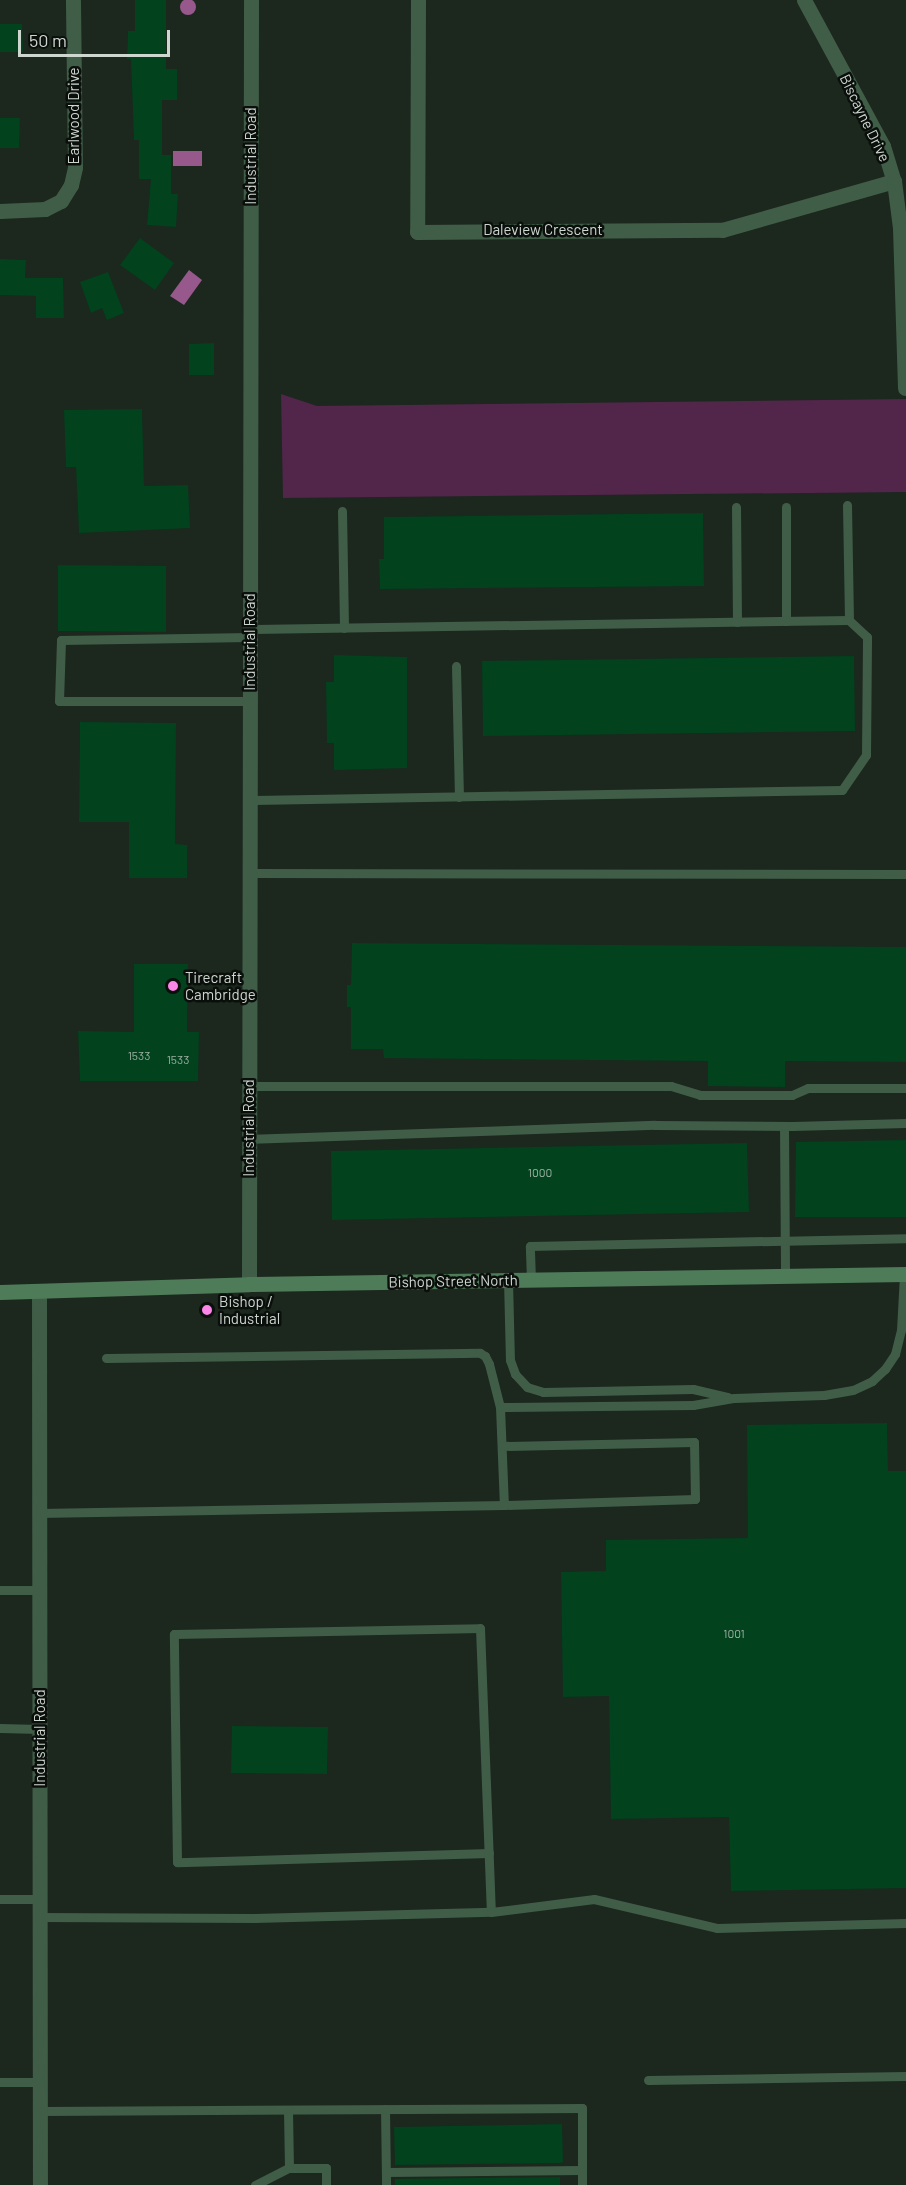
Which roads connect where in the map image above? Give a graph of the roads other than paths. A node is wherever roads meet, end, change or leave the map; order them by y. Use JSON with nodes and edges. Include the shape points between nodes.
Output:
{"nodes":[{"id":1,"x":73,"y":0,"type":"edge"},
{"id":2,"x":251,"y":0,"type":"edge"},
{"id":3,"x":418,"y":0,"type":"edge"},
{"id":4,"x":804,"y":0,"type":"edge"},
{"id":5,"x":894,"y":181,"type":"junction"},
{"id":6,"x":0,"y":211,"type":"edge"},
{"id":7,"x":905,"y":388,"type":"edge"},
{"id":8,"x":847,"y":504,"type":"dead end"},
{"id":9,"x":736,"y":507,"type":"dead end"},
{"id":10,"x":786,"y":507,"type":"dead end"},
{"id":11,"x":342,"y":511,"type":"dead end"},
{"id":12,"x":849,"y":620,"type":"junction"},
{"id":13,"x":786,"y":621,"type":"junction"},
{"id":14,"x":737,"y":622,"type":"junction"},
{"id":15,"x":344,"y":628,"type":"junction"},
{"id":16,"x":250,"y":633,"type":"junction"},
{"id":17,"x":456,"y":666,"type":"dead end"},
{"id":18,"x":250,"y":701,"type":"junction"},
{"id":19,"x":459,"y":797,"type":"junction"},
{"id":20,"x":250,"y":800,"type":"junction"},
{"id":21,"x":250,"y":873,"type":"junction"},
{"id":22,"x":906,"y":874,"type":"edge"},
{"id":23,"x":249,"y":1086,"type":"junction"},
{"id":24,"x":906,"y":1088,"type":"edge"},
{"id":25,"x":906,"y":1123,"type":"edge"},
{"id":26,"x":784,"y":1126,"type":"junction"},
{"id":27,"x":249,"y":1139,"type":"junction"},
{"id":28,"x":906,"y":1238,"type":"edge"},
{"id":29,"x":784,"y":1241,"type":"junction"},
{"id":30,"x":905,"y":1274,"type":"edge"},
{"id":31,"x":785,"y":1276,"type":"junction"},
{"id":32,"x":508,"y":1280,"type":"junction"},
{"id":33,"x":531,"y":1280,"type":"junction"},
{"id":34,"x":249,"y":1284,"type":"junction"},
{"id":35,"x":39,"y":1291,"type":"junction"},
{"id":36,"x":0,"y":1292,"type":"edge"},
{"id":37,"x":106,"y":1358,"type":"dead end"},
{"id":38,"x":734,"y":1398,"type":"junction"},
{"id":39,"x":500,"y":1407,"type":"junction"},
{"id":40,"x":502,"y":1446,"type":"junction"},
{"id":41,"x":504,"y":1505,"type":"junction"},
{"id":42,"x":39,"y":1513,"type":"junction"},
{"id":43,"x":0,"y":1590,"type":"edge"},
{"id":44,"x":39,"y":1590,"type":"junction"},
{"id":45,"x":0,"y":1728,"type":"edge"},
{"id":46,"x":40,"y":1730,"type":"junction"},
{"id":47,"x":489,"y":1853,"type":"junction"},
{"id":48,"x":0,"y":1899,"type":"edge"},
{"id":49,"x":40,"y":1899,"type":"junction"},
{"id":50,"x":491,"y":1912,"type":"junction"},
{"id":51,"x":40,"y":1917,"type":"junction"},
{"id":52,"x":906,"y":1923,"type":"edge"},
{"id":53,"x":906,"y":2076,"type":"edge"},
{"id":54,"x":648,"y":2080,"type":"dead end"},
{"id":55,"x":0,"y":2082,"type":"edge"},
{"id":56,"x":40,"y":2082,"type":"junction"},
{"id":57,"x":385,"y":2109,"type":"junction"},
{"id":58,"x":288,"y":2110,"type":"junction"},
{"id":59,"x":40,"y":2111,"type":"junction"},
{"id":60,"x":290,"y":2168,"type":"junction"},
{"id":61,"x":582,"y":2170,"type":"junction"},
{"id":62,"x":386,"y":2172,"type":"junction"},
{"id":63,"x":40,"y":2185,"type":"edge"},
{"id":64,"x":255,"y":2185,"type":"edge"},
{"id":65,"x":326,"y":2185,"type":"edge"},
{"id":66,"x":386,"y":2185,"type":"edge"},
{"id":67,"x":582,"y":2185,"type":"edge"}],
"edges":[{"from":1,"to":6,"type":"street","name":"Earlwood Drive","via":[[75,167],[71,185],[61,201],[45,209]]},
{"from":2,"to":16,"type":"street","name":"Industrial Road"},
{"from":3,"to":5,"type":"street","name":"Daleview Crescent","via":[[417,232],[722,230]]},
{"from":4,"to":5,"type":"street","name":"Biscayne Drive","via":[[883,146]]},
{"from":5,"to":7,"type":"street","name":"Biscayne Drive","via":[[900,228]]},
{"from":8,"to":12,"type":"lane"},
{"from":9,"to":14,"type":"lane"},
{"from":10,"to":13,"type":"lane"},
{"from":11,"to":15,"type":"lane"},
{"from":12,"to":13,"type":"lane"},
{"from":12,"to":19,"type":"lane","via":[[867,637],[866,755],[842,790]]},
{"from":13,"to":14,"type":"lane"},
{"from":14,"to":15,"type":"lane"},
{"from":15,"to":16,"type":"lane"},
{"from":16,"to":18,"type":"street","name":"Industrial Road"},
{"from":16,"to":18,"type":"lane","via":[[61,640],[59,701]]},
{"from":17,"to":19,"type":"lane"},
{"from":18,"to":20,"type":"street","name":"Industrial Road"},
{"from":19,"to":20,"type":"lane"},
{"from":20,"to":21,"type":"street","name":"Industrial Road"},
{"from":21,"to":22,"type":"lane"},
{"from":21,"to":23,"type":"street","name":"Industrial Road"},
{"from":23,"to":24,"type":"lane","via":[[671,1086],[700,1095],[792,1095],[808,1088]]},
{"from":23,"to":27,"type":"street","name":"Industrial Road"},
{"from":25,"to":26,"type":"lane"},
{"from":26,"to":27,"type":"lane","via":[[655,1125]]},
{"from":26,"to":29,"type":"lane"},
{"from":27,"to":34,"type":"street","name":"Industrial Road"},
{"from":28,"to":29,"type":"lane"},
{"from":29,"to":31,"type":"lane"},
{"from":29,"to":33,"type":"lane","via":[[530,1246]]},
{"from":30,"to":31,"type":"main road","name":"Bishop Street North"},
{"from":30,"to":38,"type":"lane","via":[[895,1354],[872,1381],[853,1390],[824,1395]]},
{"from":31,"to":33,"type":"main road","name":"Bishop Street North"},
{"from":32,"to":33,"type":"main road","name":"Bishop Street North"},
{"from":32,"to":34,"type":"main road","name":"Bishop Street North"},
{"from":32,"to":38,"type":"lane","via":[[510,1360],[515,1374],[527,1387],[543,1392],[693,1389]]},
{"from":34,"to":35,"type":"main road","name":"Bishop Street North"},
{"from":35,"to":36,"type":"main road","name":"Bishop Street North"},
{"from":35,"to":42,"type":"street","name":"Industrial Road"},
{"from":37,"to":39,"type":"lane","via":[[480,1353],[489,1364]]},
{"from":38,"to":39,"type":"lane","via":[[693,1405]]},
{"from":39,"to":40,"type":"lane"},
{"from":40,"to":41,"type":"lane"},
{"from":40,"to":41,"type":"lane","via":[[694,1442],[695,1499]]},
{"from":41,"to":42,"type":"lane"},
{"from":42,"to":44,"type":"street","name":"Industrial Road"},
{"from":43,"to":44,"type":"lane"},
{"from":44,"to":46,"type":"street","name":"Industrial Road"},
{"from":45,"to":46,"type":"lane"},
{"from":46,"to":49,"type":"street","name":"Industrial Road"},
{"from":47,"to":47,"type":"lane","via":[[480,1628],[174,1634],[177,1862]]},
{"from":47,"to":50,"type":"lane"},
{"from":48,"to":49,"type":"lane"},
{"from":49,"to":51,"type":"street","name":"Industrial Road"},
{"from":50,"to":51,"type":"lane","via":[[254,1918]]},
{"from":50,"to":52,"type":"lane","via":[[594,1899],[717,1928]]},
{"from":51,"to":56,"type":"street","name":"Industrial Road"},
{"from":53,"to":54,"type":"lane"},
{"from":55,"to":56,"type":"lane"},
{"from":56,"to":59,"type":"street","name":"Industrial Road"},
{"from":57,"to":58,"type":"lane"},
{"from":57,"to":61,"type":"lane","via":[[582,2108]]},
{"from":57,"to":62,"type":"lane"},
{"from":58,"to":59,"type":"lane"},
{"from":58,"to":60,"type":"lane"},
{"from":59,"to":63,"type":"street","name":"Industrial Road"},
{"from":60,"to":64,"type":"lane"},
{"from":60,"to":65,"type":"lane","via":[[326,2168]]},
{"from":61,"to":62,"type":"lane"},
{"from":61,"to":67,"type":"lane"},
{"from":62,"to":66,"type":"lane"}]}
